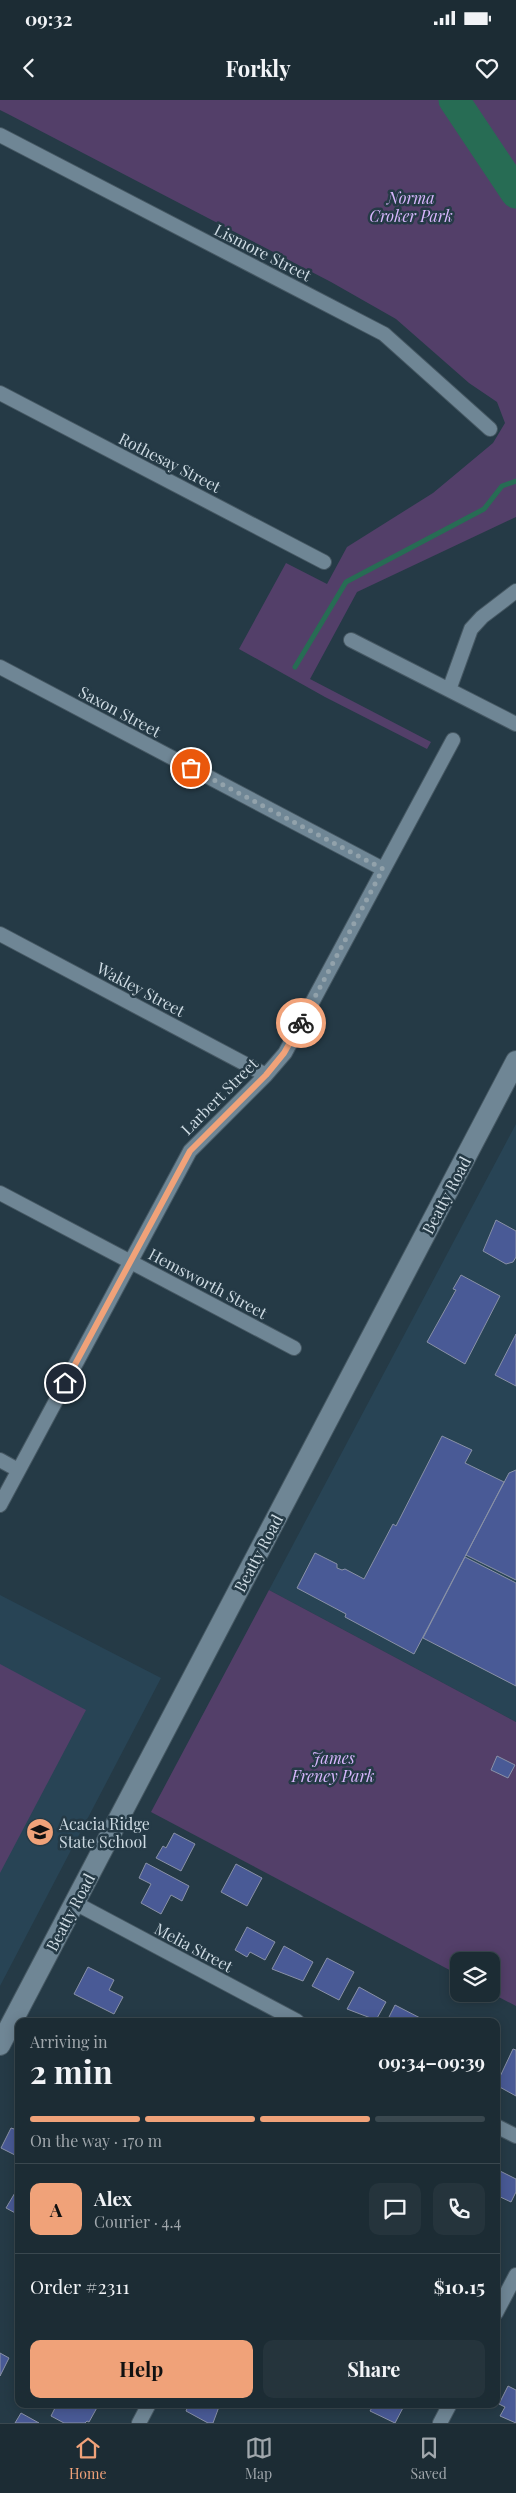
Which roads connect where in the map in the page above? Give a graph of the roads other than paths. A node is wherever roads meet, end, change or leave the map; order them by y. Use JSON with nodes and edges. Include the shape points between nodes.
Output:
{"nodes":[{"id":1,"x":0,"y":135,"type":"edge"},
{"id":2,"x":0,"y":394,"type":"edge"},
{"id":3,"x":490,"y":429,"type":"dead end"},
{"id":4,"x":324,"y":562,"type":"dead end"},
{"id":5,"x":516,"y":591,"type":"edge"},
{"id":6,"x":351,"y":640,"type":"dead end"},
{"id":7,"x":0,"y":667,"type":"edge"},
{"id":8,"x":450,"y":690,"type":"junction"},
{"id":9,"x":516,"y":724,"type":"edge"},
{"id":10,"x":453,"y":740,"type":"dead end"},
{"id":11,"x":383,"y":869,"type":"junction"},
{"id":12,"x":0,"y":934,"type":"edge"},
{"id":13,"x":516,"y":1061,"type":"edge"},
{"id":14,"x":266,"y":1075,"type":"junction"},
{"id":15,"x":0,"y":1193,"type":"edge"},
{"id":16,"x":130,"y":1261,"type":"junction"},
{"id":17,"x":294,"y":1348,"type":"dead end"},
{"id":18,"x":0,"y":1460,"type":"edge"},
{"id":19,"x":18,"y":1470,"type":"junction"},
{"id":20,"x":0,"y":1505,"type":"edge"},
{"id":21,"x":75,"y":1903,"type":"junction"},
{"id":22,"x":291,"y":2018,"type":"edge"},
{"id":23,"x":0,"y":2045,"type":"edge"},
{"id":24,"x":500,"y":2128,"type":"edge"},
{"id":25,"x":516,"y":2136,"type":"edge"},
{"id":26,"x":516,"y":2275,"type":"edge"},
{"id":27,"x":500,"y":2305,"type":"edge"},
{"id":28,"x":147,"y":2408,"type":"edge"},
{"id":29,"x":448,"y":2408,"type":"edge"},
{"id":30,"x":139,"y":2423,"type":"edge"},
{"id":31,"x":440,"y":2423,"type":"edge"}],
"edges":[{"from":1,"to":3,"type":"street","name":"Lismore Street","via":[[384,334]]},
{"from":2,"to":4,"type":"street","name":"Rothesay Street"},
{"from":5,"to":8,"type":"street","via":[[471,629]]},
{"from":6,"to":8,"type":"street"},
{"from":7,"to":11,"type":"street","name":"Saxon Street"},
{"from":8,"to":9,"type":"street"},
{"from":10,"to":11,"type":"street","name":"Larbert Street"},
{"from":11,"to":14,"type":"street","name":"Larbert Street","via":[[284,1053]]},
{"from":12,"to":14,"type":"street","name":"Wakley Street"},
{"from":13,"to":21,"type":"main road","name":"Beatty Road"},
{"from":14,"to":16,"type":"street","name":"Larbert Street","via":[[190,1151]]},
{"from":15,"to":16,"type":"street","name":"Hemsworth Street"},
{"from":16,"to":17,"type":"street","name":"Hemsworth Street"},
{"from":16,"to":19,"type":"street","name":"Larbert Street"},
{"from":18,"to":19,"type":"street"},
{"from":19,"to":20,"type":"street","name":"Larbert Street"},
{"from":21,"to":22,"type":"street","name":"Melia Street"},
{"from":21,"to":23,"type":"main road","name":"Beatty Road"},
{"from":24,"to":25,"type":"street"},
{"from":26,"to":27,"type":"street"},
{"from":28,"to":30,"type":"street"},
{"from":29,"to":31,"type":"street"}]}
